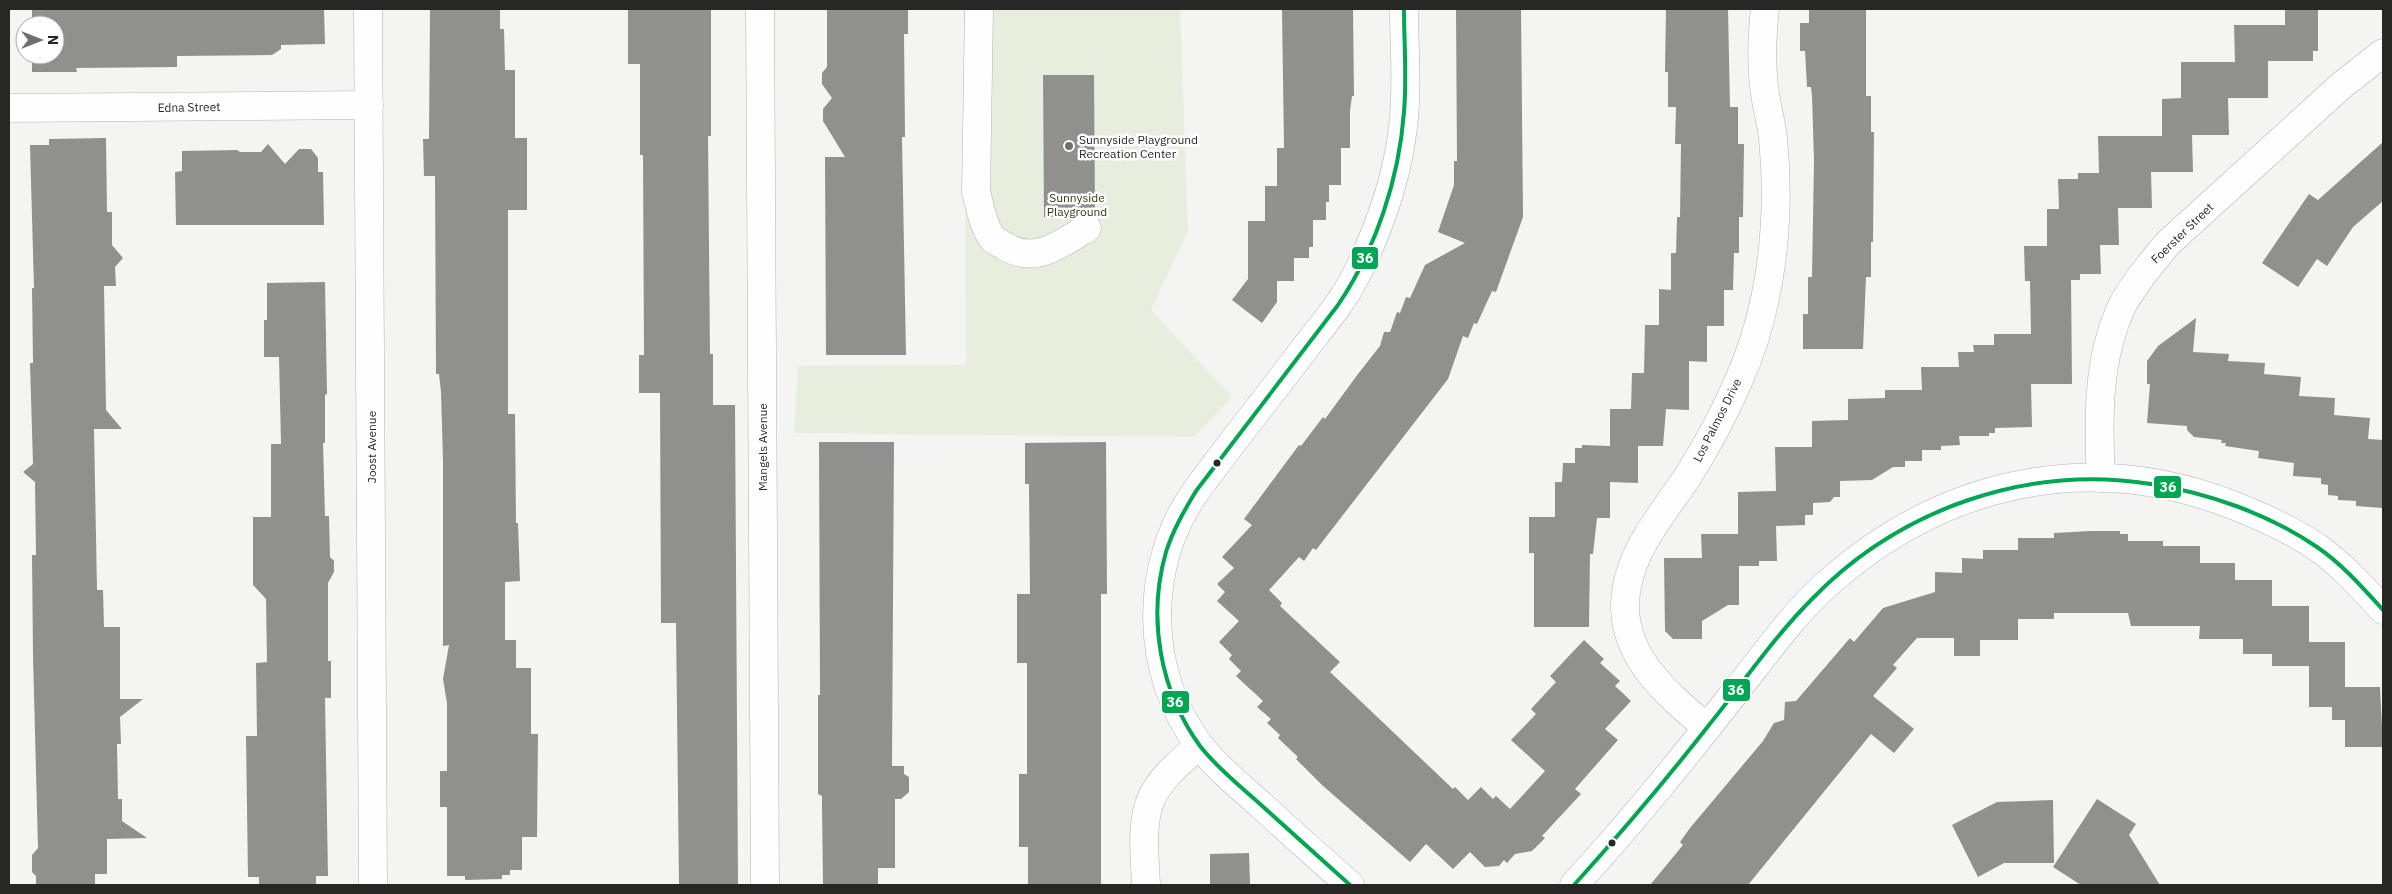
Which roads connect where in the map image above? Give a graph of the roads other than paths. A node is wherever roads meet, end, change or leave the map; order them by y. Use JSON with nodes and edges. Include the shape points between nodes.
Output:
{"nodes":[{"id":1,"x":368,"y":9,"type":"edge"},
{"id":2,"x":760,"y":9,"type":"edge"},
{"id":3,"x":979,"y":9,"type":"edge"},
{"id":4,"x":1404,"y":9,"type":"edge"},
{"id":5,"x":1765,"y":9,"type":"edge"},
{"id":6,"x":2383,"y":53,"type":"edge"},
{"id":7,"x":368,"y":105,"type":"junction"},
{"id":8,"x":9,"y":108,"type":"edge"},
{"id":9,"x":1087,"y":228,"type":"dead end"},
{"id":10,"x":2101,"y":478,"type":"junction"},
{"id":11,"x":2383,"y":610,"type":"edge"},
{"id":12,"x":1707,"y":728,"type":"junction"},
{"id":13,"x":1199,"y":745,"type":"junction"},
{"id":14,"x":373,"y":885,"type":"edge"},
{"id":15,"x":765,"y":885,"type":"edge"},
{"id":16,"x":1146,"y":885,"type":"edge"},
{"id":17,"x":1350,"y":885,"type":"edge"},
{"id":18,"x":1574,"y":885,"type":"edge"}],
"edges":[{"from":1,"to":7,"type":"street","name":"Joost Avenue"},
{"from":2,"to":15,"type":"street","name":"Mangels Avenue"},
{"from":3,"to":9,"type":"street","via":[[976,192],[990,233],[993,239],[1011,250],[1032,255]]},
{"from":4,"to":13,"type":"street","via":[[1403,125],[1396,170],[1374,236],[1354,280],[1194,494],[1173,534],[1159,576],[1156,619],[1162,666],[1178,708]]},
{"from":5,"to":12,"type":"street","name":"Los Palmos Drive","via":[[1761,41],[1776,182],[1768,280],[1739,380],[1711,437],[1638,552],[1628,579],[1625,609],[1630,639],[1648,673]]},
{"from":6,"to":10,"type":"street","name":"Foerster Street","via":[[2342,85],[2167,244],[2142,274],[2122,306],[2108,346],[2100,394]]},
{"from":7,"to":8,"type":"street","name":"Edna Street"},
{"from":7,"to":14,"type":"street","name":"Joost Avenue"},
{"from":10,"to":11,"type":"street","via":[[2139,479],[2185,490],[2285,527],[2318,548],[2354,578]]},
{"from":10,"to":12,"type":"street","via":[[2038,480],[1994,490],[1904,528],[1862,554],[1824,586],[1791,622]]},
{"from":12,"to":18,"type":"street"},
{"from":13,"to":16,"type":"street","via":[[1169,774],[1152,797],[1145,824]]},
{"from":13,"to":17,"type":"street"}]}
